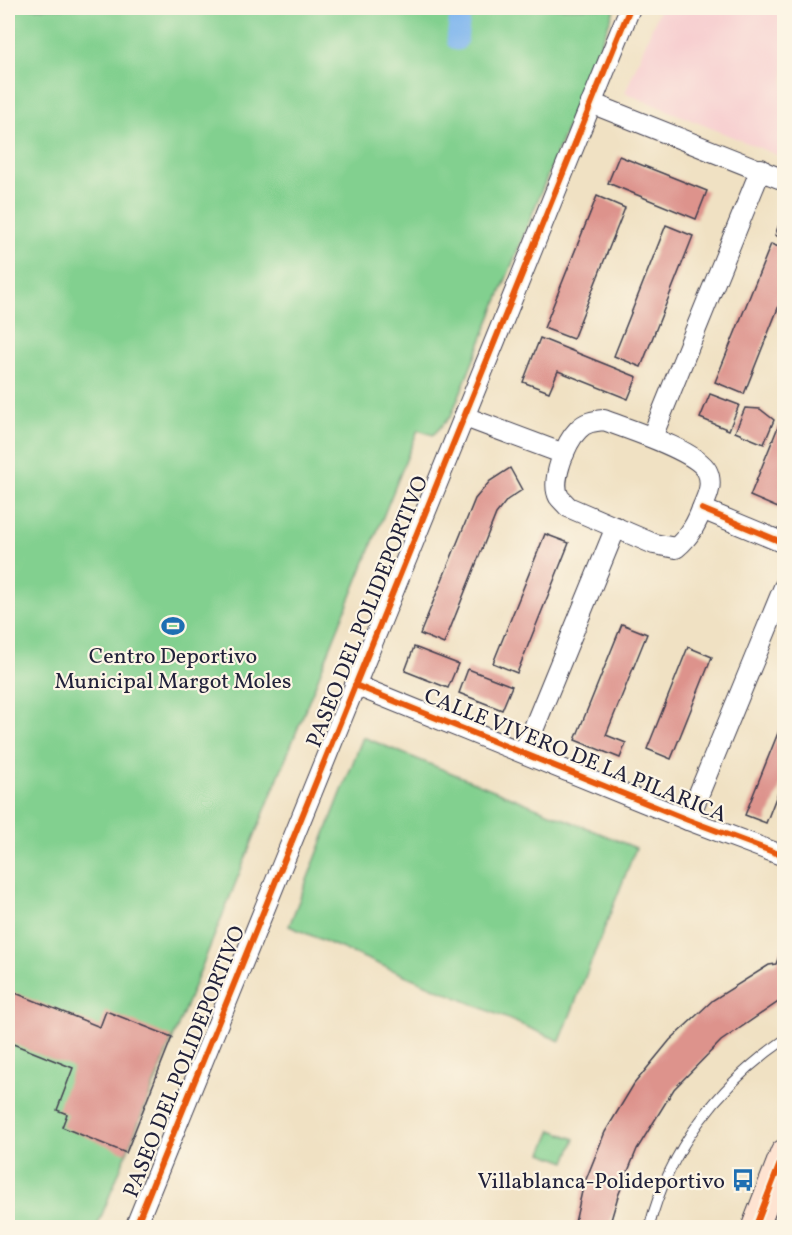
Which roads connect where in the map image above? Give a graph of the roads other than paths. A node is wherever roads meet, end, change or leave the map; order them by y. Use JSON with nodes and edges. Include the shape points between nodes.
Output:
{"nodes":[{"id":1,"x":630,"y":8,"type":"edge"},
{"id":2,"x":591,"y":103,"type":"junction"},
{"id":3,"x":760,"y":169,"type":"junction"},
{"id":4,"x":784,"y":180,"type":"edge"},
{"id":5,"x":465,"y":417,"type":"junction"},
{"id":6,"x":651,"y":437,"type":"junction"},
{"id":7,"x":564,"y":454,"type":"junction"},
{"id":8,"x":702,"y":509,"type":"junction"},
{"id":9,"x":616,"y":527,"type":"junction"},
{"id":10,"x":784,"y":543,"type":"edge"},
{"id":11,"x":784,"y":588,"type":"edge"},
{"id":12,"x":355,"y":685,"type":"junction"},
{"id":13,"x":524,"y":752,"type":"junction"},
{"id":14,"x":688,"y":820,"type":"junction"},
{"id":15,"x":784,"y":856,"type":"edge"},
{"id":16,"x":784,"y":1040,"type":"edge"},
{"id":17,"x":784,"y":1153,"type":"edge"},
{"id":18,"x":135,"y":1227,"type":"edge"},
{"id":19,"x":649,"y":1227,"type":"edge"},
{"id":20,"x":755,"y":1227,"type":"edge"}],
"edges":[{"from":1,"to":2,"type":"street","name":"PASEO DEL POLIDEPORTIVO"},
{"from":2,"to":3,"type":"street"},
{"from":2,"to":5,"type":"street","name":"PASEO DEL POLIDEPORTIVO"},
{"from":3,"to":4,"type":"street"},
{"from":3,"to":6,"type":"street"},
{"from":5,"to":7,"type":"street"},
{"from":5,"to":12,"type":"street","name":"PASEO DEL POLIDEPORTIVO"},
{"from":6,"to":7,"type":"street","via":[[604,420],[590,422],[578,430]]},
{"from":6,"to":8,"type":"street","via":[[697,459],[707,471],[710,488]]},
{"from":7,"to":9,"type":"street","via":[[555,481],[559,497],[568,507]]},
{"from":8,"to":9,"type":"street","via":[[690,536],[676,548],[654,544]]},
{"from":8,"to":10,"type":"street"},
{"from":9,"to":13,"type":"street"},
{"from":11,"to":14,"type":"street"},
{"from":12,"to":13,"type":"street","name":"CALLE VIVERO DE LA PILARICA"},
{"from":12,"to":18,"type":"street","name":"PASEO DEL POLIDEPORTIVO"},
{"from":13,"to":14,"type":"street","name":"CALLE VIVERO DE LA PILARICA"},
{"from":14,"to":15,"type":"street","name":"CALLE VIVERO DE LA PILARICA"},
{"from":16,"to":19,"type":"lane","via":[[725,1089],[698,1122],[674,1161]]},
{"from":17,"to":20,"type":"main road"}]}
